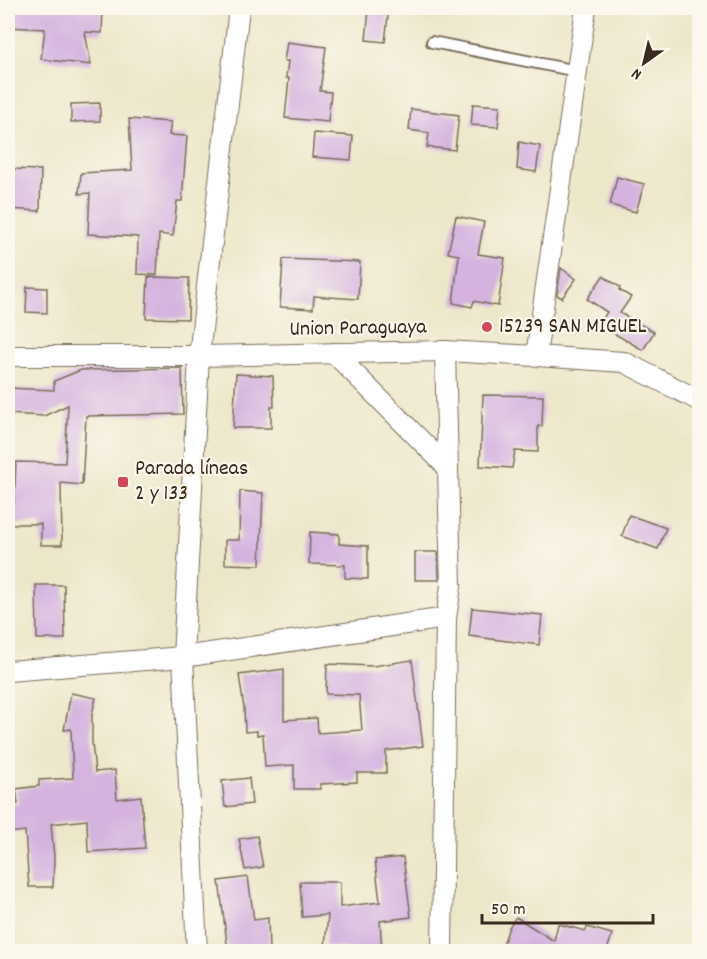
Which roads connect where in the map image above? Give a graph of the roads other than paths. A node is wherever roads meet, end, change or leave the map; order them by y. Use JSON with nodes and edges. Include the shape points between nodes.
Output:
{"nodes":[{"id":1,"x":239,"y":8,"type":"edge"},
{"id":2,"x":586,"y":8,"type":"edge"},
{"id":3,"x":432,"y":42,"type":"dead end"},
{"id":4,"x":577,"y":71,"type":"junction"},
{"id":5,"x":445,"y":351,"type":"junction"},
{"id":6,"x":334,"y":353,"type":"junction"},
{"id":7,"x":8,"y":356,"type":"edge"},
{"id":8,"x":199,"y":356,"type":"junction"},
{"id":9,"x":536,"y":356,"type":"junction"},
{"id":10,"x":699,"y":401,"type":"edge"},
{"id":11,"x":448,"y":468,"type":"junction"},
{"id":12,"x":446,"y":618,"type":"junction"},
{"id":13,"x":183,"y":657,"type":"junction"},
{"id":14,"x":8,"y":671,"type":"edge"},
{"id":15,"x":197,"y":951,"type":"edge"},
{"id":16,"x":442,"y":951,"type":"edge"}],
"edges":[{"from":1,"to":8,"type":"street"},
{"from":2,"to":4,"type":"street"},
{"from":3,"to":4,"type":"lane"},
{"from":4,"to":9,"type":"street"},
{"from":5,"to":6,"type":"street","name":"Union Paraguaya"},
{"from":5,"to":9,"type":"street","name":"Union Paraguaya"},
{"from":5,"to":11,"type":"street"},
{"from":6,"to":8,"type":"street","name":"Union Paraguaya"},
{"from":6,"to":11,"type":"street"},
{"from":7,"to":8,"type":"street","name":"Union Paraguaya"},
{"from":8,"to":13,"type":"street"},
{"from":9,"to":10,"type":"street","name":"Union Paraguaya","via":[[624,362]]},
{"from":11,"to":12,"type":"street","via":[[452,586]]},
{"from":12,"to":13,"type":"street"},
{"from":12,"to":16,"type":"street"},
{"from":13,"to":14,"type":"street"},
{"from":13,"to":15,"type":"street"}]}
